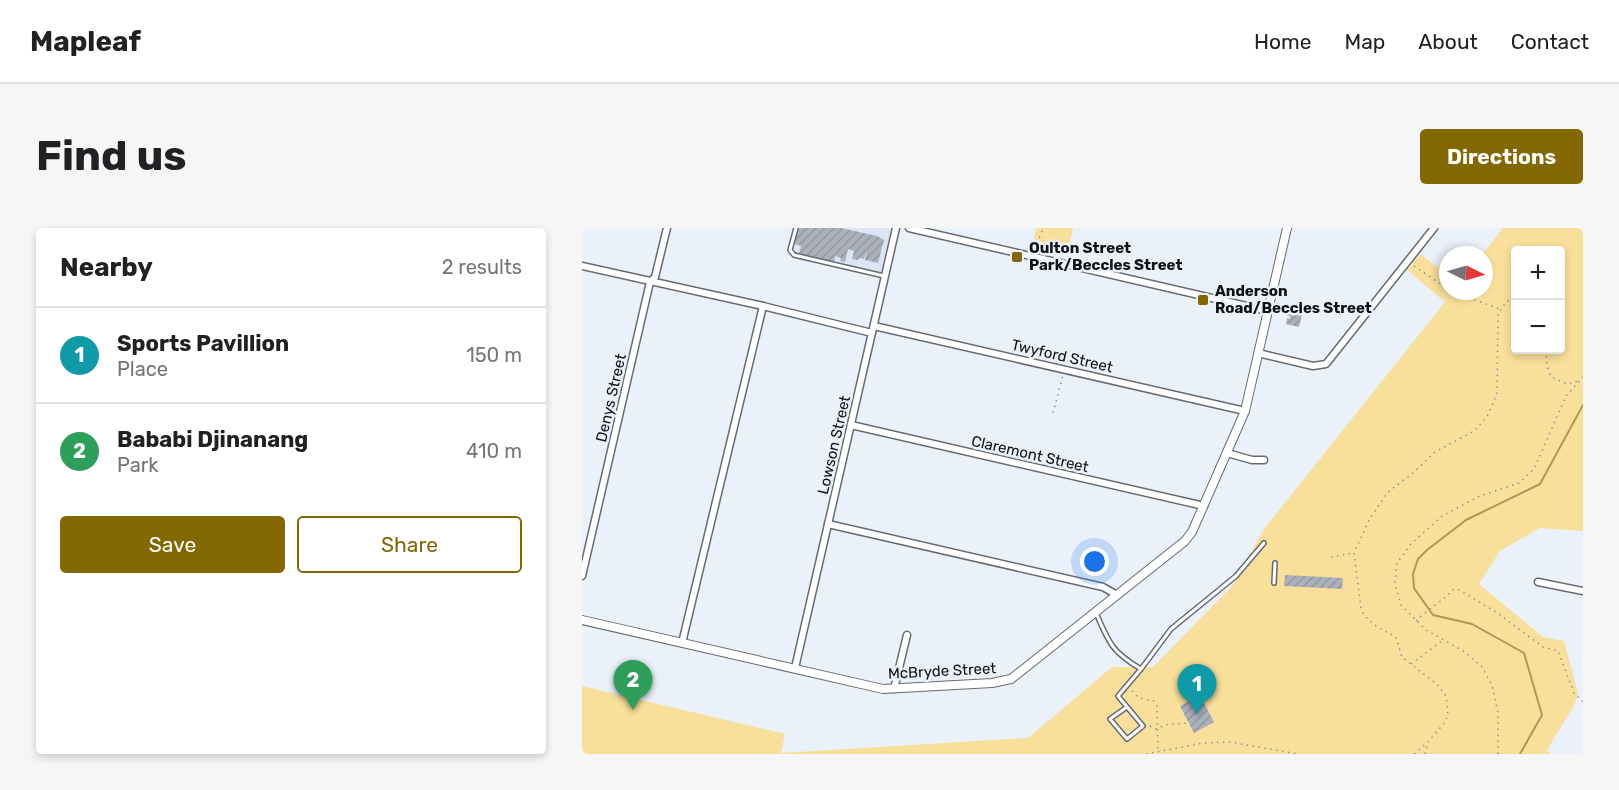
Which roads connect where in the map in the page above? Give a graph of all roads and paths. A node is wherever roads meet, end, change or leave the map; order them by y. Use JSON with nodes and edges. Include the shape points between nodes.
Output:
{"nodes":[{"id":1,"x":667,"y":228,"type":"edge"},
{"id":2,"x":796,"y":228,"type":"edge"},
{"id":3,"x":896,"y":228,"type":"edge"},
{"id":4,"x":909,"y":228,"type":"edge"},
{"id":5,"x":1043,"y":228,"type":"edge"},
{"id":6,"x":1287,"y":228,"type":"edge"},
{"id":7,"x":1434,"y":228,"type":"edge"},
{"id":8,"x":1035,"y":249,"type":"dead end"},
{"id":9,"x":582,"y":266,"type":"edge"},
{"id":10,"x":1414,"y":266,"type":"dead end"},
{"id":11,"x":885,"y":276,"type":"junction"},
{"id":12,"x":650,"y":282,"type":"junction"},
{"id":13,"x":1439,"y":283,"type":"edge"},
{"id":14,"x":1476,"y":300,"type":"edge"},
{"id":15,"x":1511,"y":300,"type":"edge"},
{"id":16,"x":763,"y":306,"type":"junction"},
{"id":17,"x":1500,"y":309,"type":"junction"},
{"id":18,"x":1268,"y":311,"type":"junction"},
{"id":19,"x":873,"y":329,"type":"junction"},
{"id":20,"x":1258,"y":353,"type":"junction"},
{"id":21,"x":1546,"y":354,"type":"edge"},
{"id":22,"x":1064,"y":369,"type":"junction"},
{"id":23,"x":1583,"y":377,"type":"edge"},
{"id":24,"x":1579,"y":380,"type":"junction"},
{"id":25,"x":1245,"y":411,"type":"junction"},
{"id":26,"x":1053,"y":413,"type":"dead end"},
{"id":27,"x":851,"y":425,"type":"junction"},
{"id":28,"x":1227,"y":453,"type":"junction"},
{"id":29,"x":1264,"y":460,"type":"dead end"},
{"id":30,"x":1204,"y":506,"type":"junction"},
{"id":31,"x":828,"y":524,"type":"junction"},
{"id":32,"x":1264,"y":543,"type":"dead end"},
{"id":33,"x":1354,"y":553,"type":"junction"},
{"id":34,"x":1331,"y":558,"type":"dead end"},
{"id":35,"x":1275,"y":563,"type":"dead end"},
{"id":36,"x":582,"y":576,"type":"edge"},
{"id":37,"x":1538,"y":582,"type":"dead end"},
{"id":38,"x":1274,"y":583,"type":"dead end"},
{"id":39,"x":1583,"y":591,"type":"edge"},
{"id":40,"x":1117,"y":595,"type":"junction"},
{"id":41,"x":1096,"y":613,"type":"junction"},
{"id":42,"x":582,"y":620,"type":"edge"},
{"id":43,"x":1416,"y":621,"type":"junction"},
{"id":44,"x":907,"y":635,"type":"dead end"},
{"id":45,"x":1443,"y":640,"type":"junction"},
{"id":46,"x":682,"y":643,"type":"junction"},
{"id":47,"x":1411,"y":664,"type":"junction"},
{"id":48,"x":795,"y":668,"type":"junction"},
{"id":49,"x":1141,"y":669,"type":"junction"},
{"id":50,"x":1128,"y":687,"type":"junction"},
{"id":51,"x":894,"y":689,"type":"junction"},
{"id":52,"x":1583,"y":702,"type":"edge"},
{"id":53,"x":1127,"y":706,"type":"junction"},
{"id":54,"x":1188,"y":723,"type":"dead end"},
{"id":55,"x":1149,"y":725,"type":"dead end"},
{"id":56,"x":1156,"y":729,"type":"junction"},
{"id":57,"x":1428,"y":742,"type":"junction"},
{"id":58,"x":1158,"y":752,"type":"junction"},
{"id":59,"x":1146,"y":754,"type":"edge"},
{"id":60,"x":1298,"y":754,"type":"edge"},
{"id":61,"x":1414,"y":754,"type":"edge"},
{"id":62,"x":1425,"y":754,"type":"edge"},
{"id":63,"x":1498,"y":754,"type":"edge"}],
"edges":[{"from":1,"to":12,"type":"street","name":"Denys Street","via":[[655,277]]},
{"from":2,"to":11,"type":"lane","via":[[790,250],[794,255]]},
{"from":3,"to":11,"type":"street","name":"Lowson Street"},
{"from":4,"to":18,"type":"street"},
{"from":5,"to":8,"type":"path"},
{"from":6,"to":18,"type":"street","name":"McBryde Street"},
{"from":7,"to":20,"type":"street","via":[[1326,364],[1313,366]]},
{"from":9,"to":12,"type":"street","name":"Twyford Street"},
{"from":10,"to":13,"type":"path"},
{"from":11,"to":19,"type":"street","name":"Lowson Street"},
{"from":12,"to":16,"type":"street","name":"Twyford Street"},
{"from":12,"to":36,"type":"street","name":"Denys Street"},
{"from":14,"to":17,"type":"path"},
{"from":15,"to":17,"type":"path"},
{"from":16,"to":19,"type":"street","name":"Twyford Street"},
{"from":16,"to":46,"type":"street"},
{"from":17,"to":33,"type":"path","via":[[1497,394],[1490,412],[1474,431],[1435,452],[1388,492],[1370,518]]},
{"from":18,"to":20,"type":"street","name":"McBryde Street"},
{"from":19,"to":22,"type":"street","name":"Twyford Street"},
{"from":19,"to":27,"type":"street","name":"Lowson Street"},
{"from":20,"to":25,"type":"street","name":"McBryde Street"},
{"from":21,"to":24,"type":"path","via":[[1551,377],[1567,384]]},
{"from":22,"to":25,"type":"street","name":"Twyford Street"},
{"from":22,"to":26,"type":"path"},
{"from":23,"to":24,"type":"path"},
{"from":24,"to":43,"type":"path","via":[[1556,415],[1534,469],[1519,483],[1480,496],[1442,516],[1410,545],[1397,563],[1395,583],[1401,605]]},
{"from":25,"to":28,"type":"street","name":"McBryde Street"},
{"from":27,"to":30,"type":"street","name":"Claremont Street"},
{"from":27,"to":31,"type":"street","name":"Lowson Street"},
{"from":28,"to":29,"type":"street"},
{"from":28,"to":30,"type":"street","name":"McBryde Street"},
{"from":30,"to":40,"type":"street","name":"McBryde Street","via":[[1185,541]]},
{"from":31,"to":40,"type":"street","via":[[1103,587]]},
{"from":31,"to":48,"type":"street","name":"Lowson Street"},
{"from":32,"to":49,"type":"lane","via":[[1236,576],[1171,629]]},
{"from":33,"to":34,"type":"path"},
{"from":33,"to":47,"type":"path","via":[[1362,612],[1370,622],[1396,637],[1402,657]]},
{"from":35,"to":38,"type":"lane"},
{"from":37,"to":39,"type":"street"},
{"from":40,"to":41,"type":"street","name":"McBryde Street"},
{"from":41,"to":49,"type":"lane","via":[[1112,648]]},
{"from":41,"to":51,"type":"street","name":"McBryde Street","via":[[1011,679]]},
{"from":42,"to":46,"type":"street","name":"McBryde Street"},
{"from":43,"to":45,"type":"path"},
{"from":43,"to":52,"type":"path","via":[[1457,589],[1543,647],[1558,651],[1574,693]]},
{"from":44,"to":51,"type":"street"},
{"from":45,"to":47,"type":"path"},
{"from":45,"to":63,"type":"path","via":[[1482,667],[1492,685],[1498,713]]},
{"from":46,"to":48,"type":"street","name":"McBryde Street"},
{"from":47,"to":57,"type":"path","via":[[1446,696],[1446,721]]},
{"from":48,"to":51,"type":"street","name":"McBryde Street"},
{"from":49,"to":50,"type":"lane"},
{"from":50,"to":53,"type":"lane","via":[[1118,696]]},
{"from":50,"to":56,"type":"path","via":[[1139,698],[1154,701],[1158,712]]},
{"from":53,"to":53,"type":"lane","via":[[1143,726],[1127,739],[1110,719]]},
{"from":54,"to":56,"type":"path"},
{"from":55,"to":56,"type":"path"},
{"from":56,"to":58,"type":"path"},
{"from":57,"to":61,"type":"path"},
{"from":57,"to":62,"type":"path"},
{"from":58,"to":59,"type":"path"},
{"from":58,"to":60,"type":"path","via":[[1230,742]]}]}
